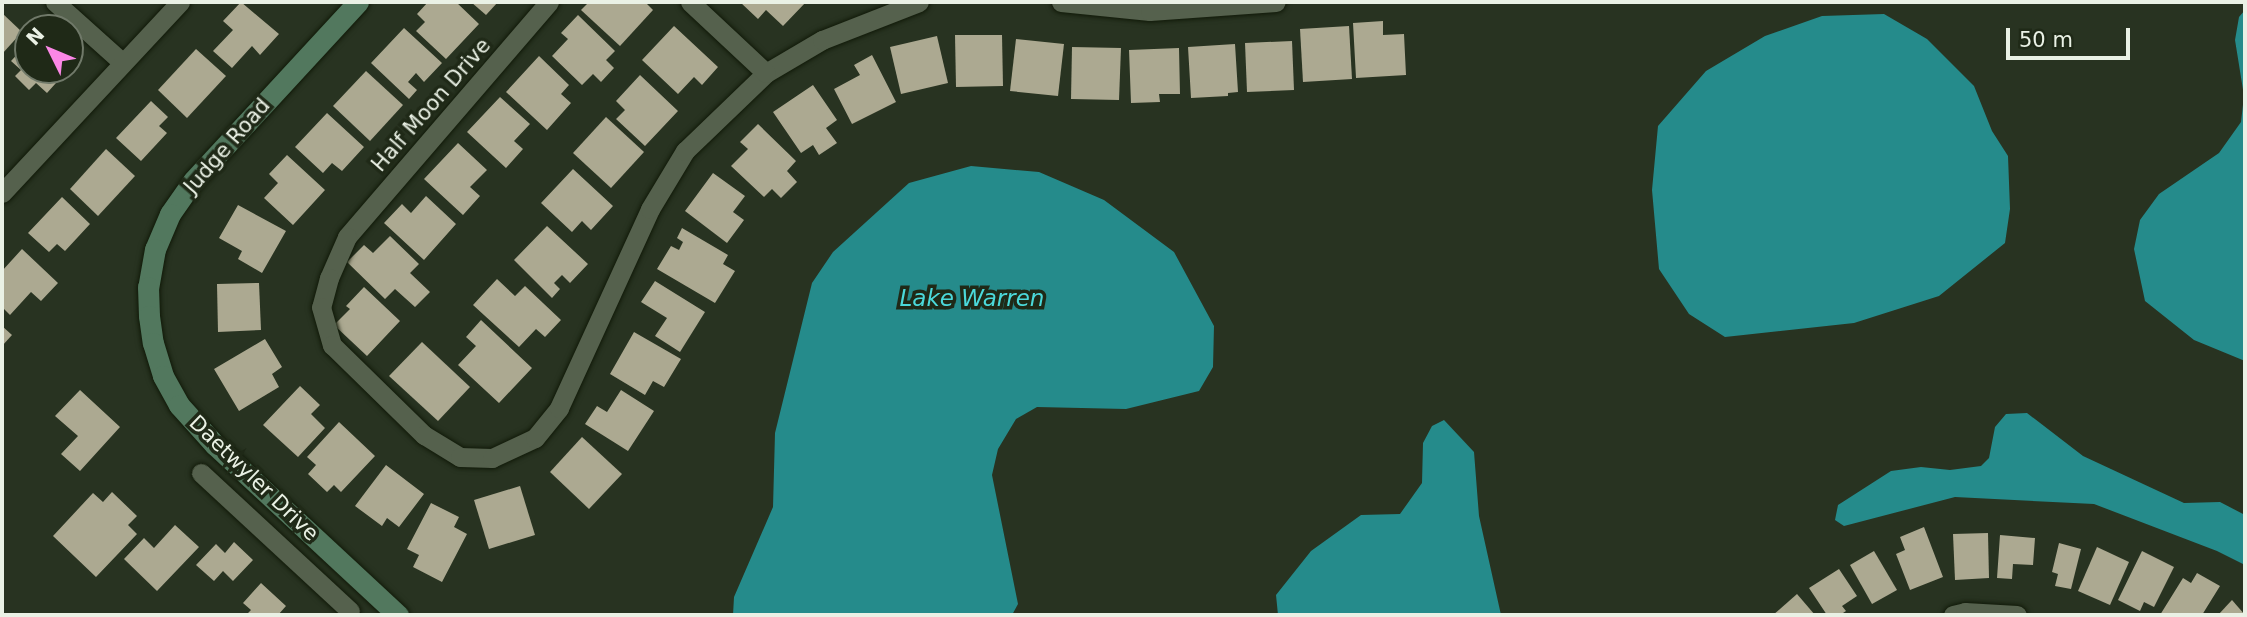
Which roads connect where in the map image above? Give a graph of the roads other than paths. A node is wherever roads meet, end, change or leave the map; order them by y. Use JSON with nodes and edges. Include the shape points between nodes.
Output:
{"nodes":[{"id":1,"x":55,"y":2,"type":"edge"},
{"id":2,"x":180,"y":2,"type":"edge"},
{"id":3,"x":358,"y":2,"type":"edge"},
{"id":4,"x":549,"y":2,"type":"edge"},
{"id":5,"x":690,"y":2,"type":"edge"},
{"id":6,"x":919,"y":2,"type":"edge"},
{"id":7,"x":1061,"y":2,"type":"edge"},
{"id":8,"x":1276,"y":2,"type":"edge"},
{"id":9,"x":1210,"y":5,"type":"edge"},
{"id":10,"x":123,"y":63,"type":"junction"},
{"id":11,"x":766,"y":73,"type":"junction"},
{"id":12,"x":2,"y":193,"type":"edge"},
{"id":13,"x":149,"y":316,"type":"joint"},
{"id":14,"x":201,"y":473,"type":"dead end"},
{"id":15,"x":370,"y":589,"type":"junction"},
{"id":16,"x":348,"y":613,"type":"edge"},
{"id":17,"x":1961,"y":614,"type":"edge"},
{"id":18,"x":398,"y":615,"type":"edge"},
{"id":19,"x":2017,"y":615,"type":"edge"}],
"edges":[{"from":1,"to":10,"type":"street"},
{"from":2,"to":10,"type":"street"},
{"from":3,"to":13,"type":"street","name":"Judge Road","via":[[193,181],[170,214],[155,249],[148,287]]},
{"from":4,"to":11,"type":"street","name":"Half Moon Drive","via":[[347,237],[321,307],[332,345],[424,435],[460,457],[492,458],[535,438],[559,408],[650,209],[685,151]]},
{"from":5,"to":11,"type":"street"},
{"from":6,"to":11,"type":"street","name":"Half Moon Drive","via":[[822,40]]},
{"from":7,"to":9,"type":"street","via":[[1150,11]]},
{"from":8,"to":9,"type":"street"},
{"from":10,"to":12,"type":"street"},
{"from":13,"to":15,"type":"street","name":"Daetwyler Drive","via":[[163,376],[179,405],[215,445]]},
{"from":14,"to":16,"type":"street","name":"Daetwyler Drive"},
{"from":15,"to":16,"type":"street"},
{"from":15,"to":18,"type":"street","name":"Daetwyler Drive"},
{"from":17,"to":19,"type":"street"}]}
